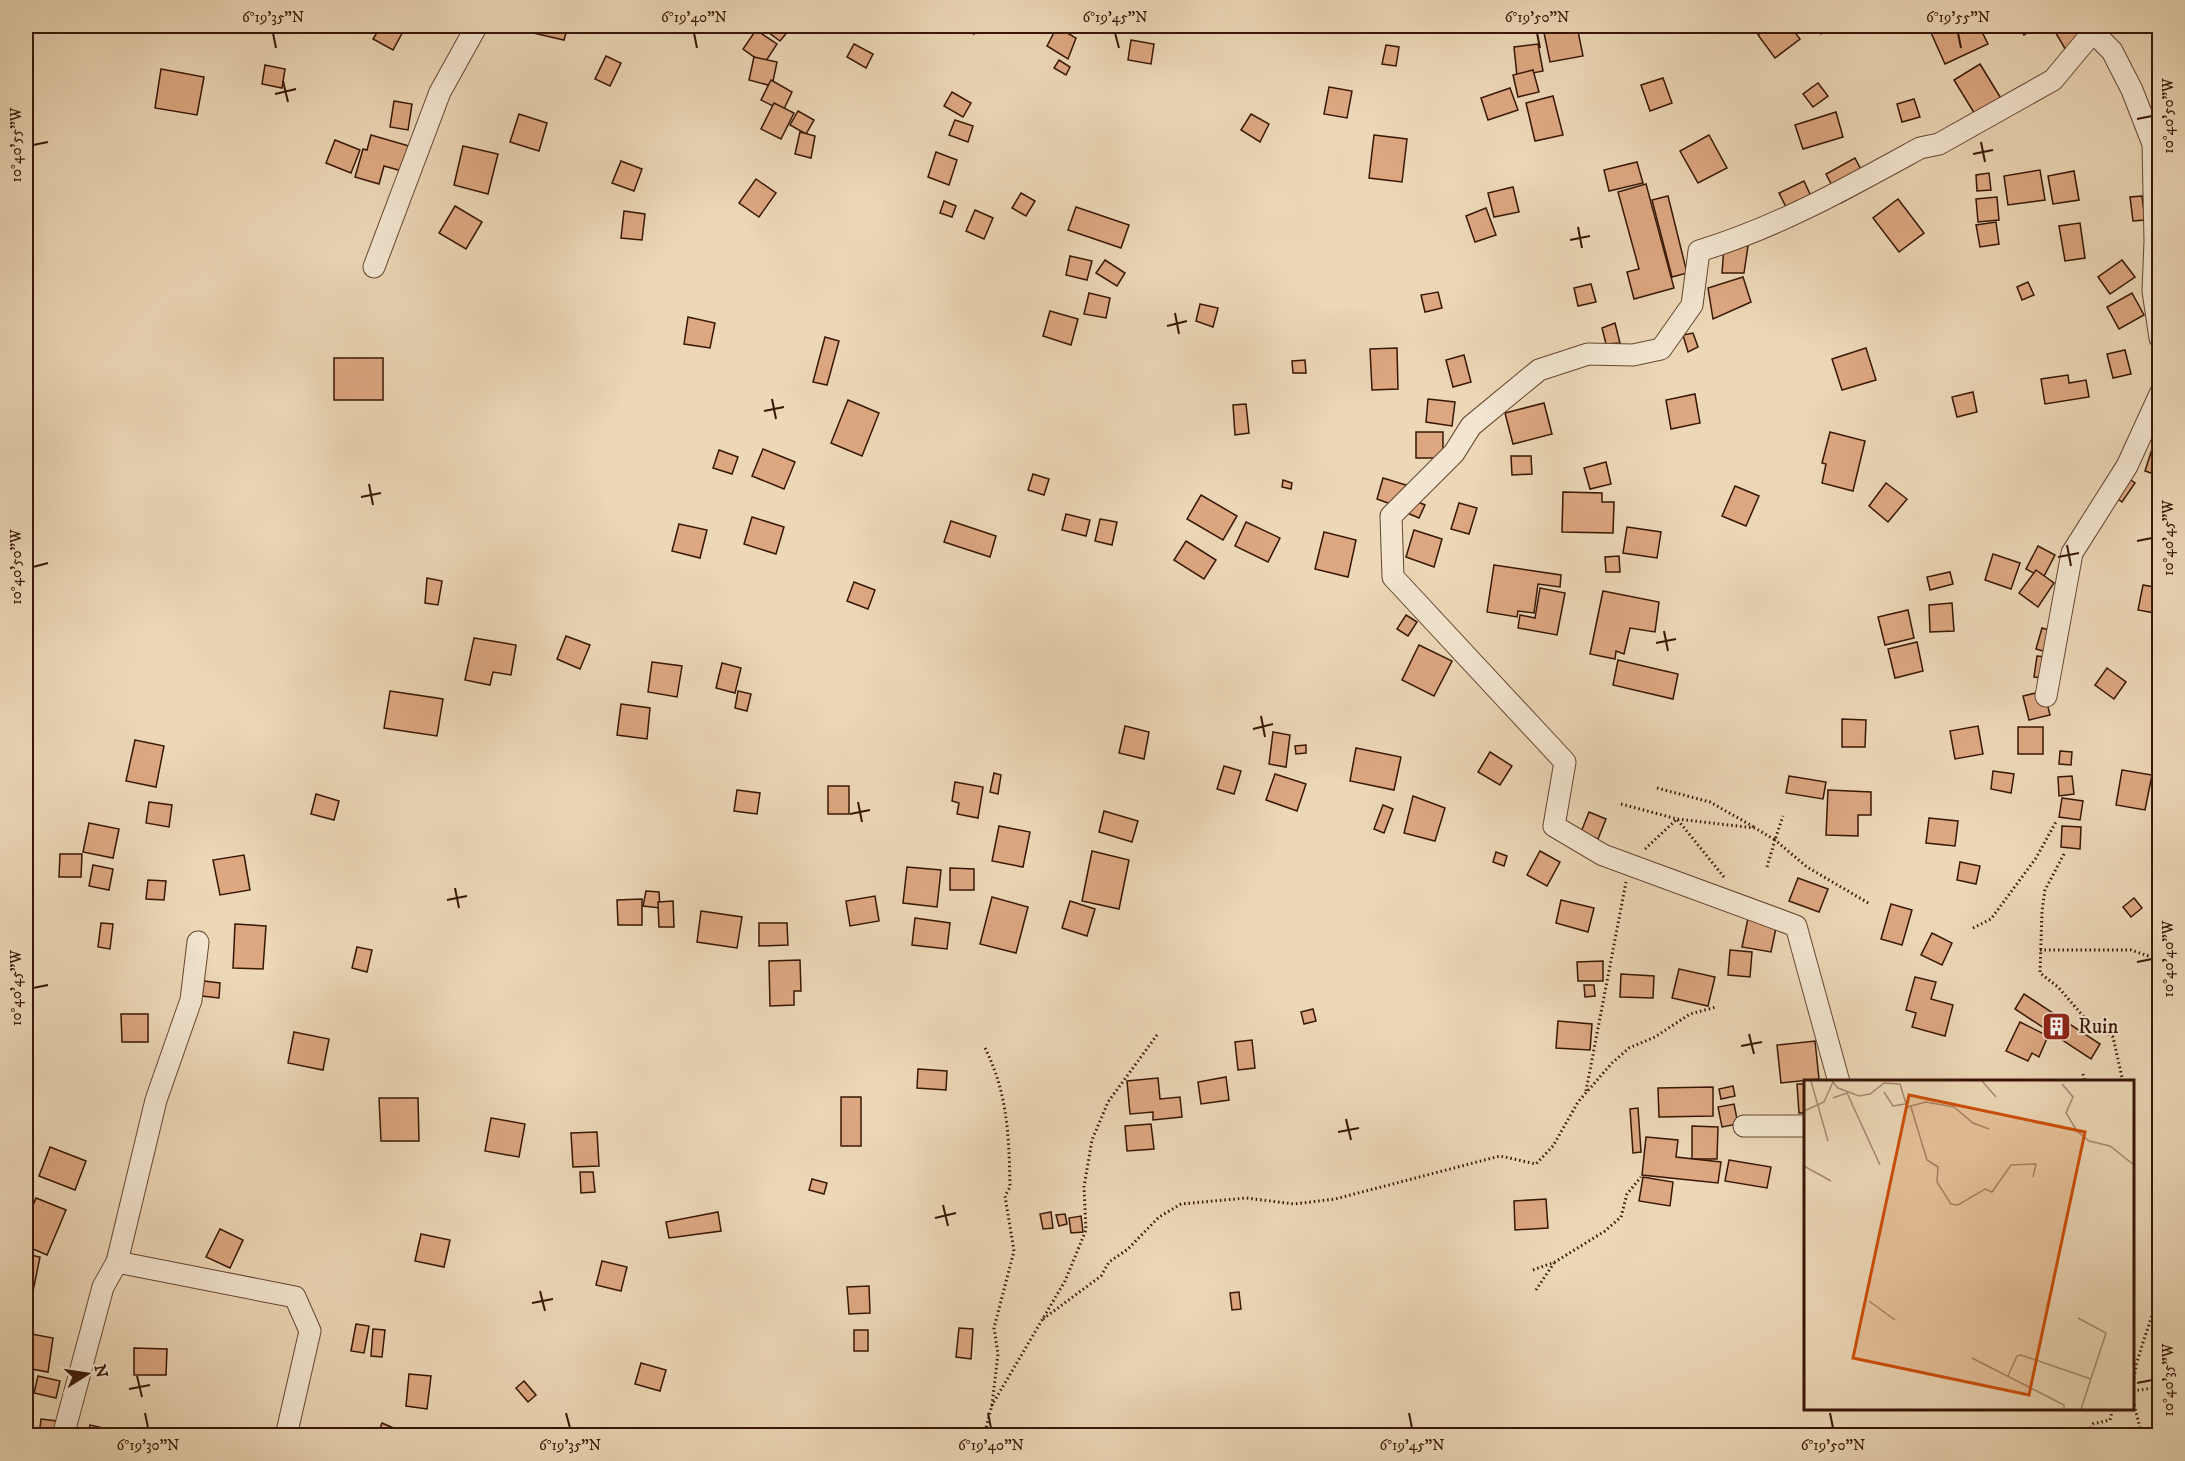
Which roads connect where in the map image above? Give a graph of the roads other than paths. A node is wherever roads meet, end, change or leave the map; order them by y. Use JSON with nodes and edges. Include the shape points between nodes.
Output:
{"nodes":[{"id":1,"x":475,"y":29,"type":"dead end"},
{"id":2,"x":2092,"y":29,"type":"edge"},
{"id":3,"x":374,"y":267,"type":"dead end"},
{"id":4,"x":2160,"y":338,"type":"edge"},
{"id":5,"x":2160,"y":394,"type":"edge"},
{"id":6,"x":2046,"y":696,"type":"dead end"},
{"id":7,"x":198,"y":942,"type":"dead end"},
{"id":8,"x":1838,"y":1080,"type":"edge"},
{"id":9,"x":1744,"y":1126,"type":"dead end"},
{"id":10,"x":1804,"y":1126,"type":"edge"},
{"id":11,"x":117,"y":1262,"type":"junction"},
{"id":12,"x":63,"y":1436,"type":"edge"},
{"id":13,"x":286,"y":1436,"type":"edge"}],
"edges":[{"from":1,"to":3,"type":"street","via":[[440,92]]},
{"from":2,"to":4,"type":"street","via":[[2112,51],[2153,144],[2153,291]]},
{"from":2,"to":8,"type":"street","via":[[2053,80],[1797,215],[1699,251],[1692,305],[1661,349],[1633,355],[1588,354],[1539,370],[1471,426],[1454,453],[1391,516],[1393,578],[1565,762],[1554,826],[1603,855],[1796,926]]},
{"from":5,"to":6,"type":"street","via":[[2127,466],[2072,553]]},
{"from":7,"to":11,"type":"street","via":[[191,1000],[156,1100]]},
{"from":9,"to":10,"type":"street"},
{"from":11,"to":12,"type":"street","via":[[103,1287]]},
{"from":11,"to":13,"type":"street","via":[[295,1297],[310,1331]]}]}
